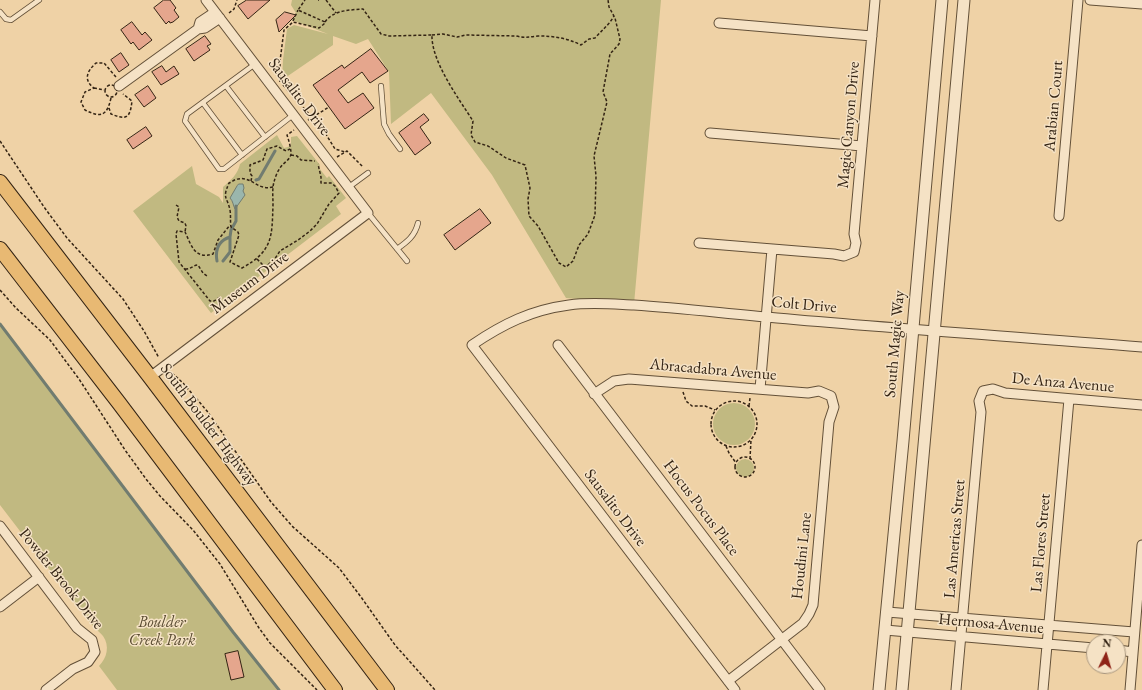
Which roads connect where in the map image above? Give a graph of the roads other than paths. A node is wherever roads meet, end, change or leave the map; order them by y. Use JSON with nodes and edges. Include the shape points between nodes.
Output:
{"nodes":[{"id":1,"x":39,"y":0,"type":"edge"},
{"id":2,"x":206,"y":0,"type":"edge"},
{"id":3,"x":875,"y":0,"type":"edge"},
{"id":4,"x":942,"y":0,"type":"edge"},
{"id":5,"x":964,"y":0,"type":"edge"},
{"id":6,"x":1078,"y":0,"type":"edge"},
{"id":7,"x":1090,"y":0,"type":"edge"},
{"id":8,"x":1142,"y":4,"type":"edge"},
{"id":9,"x":0,"y":12,"type":"edge"},
{"id":10,"x":219,"y":17,"type":"junction"},
{"id":11,"x":719,"y":23,"type":"dead end"},
{"id":12,"x":872,"y":36,"type":"junction"},
{"id":13,"x":255,"y":64,"type":"junction"},
{"id":14,"x":117,"y":85,"type":"road end"},
{"id":15,"x":226,"y":86,"type":"junction"},
{"id":16,"x":381,"y":86,"type":"dead end"},
{"id":17,"x":203,"y":103,"type":"junction"},
{"id":18,"x":293,"y":115,"type":"junction"},
{"id":19,"x":710,"y":133,"type":"dead end"},
{"id":20,"x":265,"y":137,"type":"junction"},
{"id":21,"x":862,"y":146,"type":"junction"},
{"id":22,"x":400,"y":149,"type":"dead end"},
{"id":23,"x":242,"y":155,"type":"junction"},
{"id":24,"x":368,"y":173,"type":"road end"},
{"id":25,"x":0,"y":182,"type":"edge"},
{"id":26,"x":349,"y":187,"type":"junction"},
{"id":27,"x":368,"y":213,"type":"junction"},
{"id":28,"x":1059,"y":216,"type":"dead end"},
{"id":29,"x":418,"y":224,"type":"dead end"},
{"id":30,"x":699,"y":243,"type":"dead end"},
{"id":31,"x":0,"y":249,"type":"edge"},
{"id":32,"x":397,"y":249,"type":"junction"},
{"id":33,"x":772,"y":249,"type":"junction"},
{"id":34,"x":407,"y":261,"type":"dead end"},
{"id":35,"x":765,"y":317,"type":"junction"},
{"id":36,"x":912,"y":330,"type":"junction"},
{"id":37,"x":933,"y":331,"type":"junction"},
{"id":38,"x":472,"y":345,"type":"joint"},
{"id":39,"x":558,"y":345,"type":"dead end"},
{"id":40,"x":1142,"y":347,"type":"edge"},
{"id":41,"x":150,"y":377,"type":"junction"},
{"id":42,"x":760,"y":389,"type":"junction"},
{"id":43,"x":983,"y":391,"type":"joint"},
{"id":44,"x":594,"y":394,"type":"junction"},
{"id":45,"x":831,"y":396,"type":"joint"},
{"id":46,"x":1069,"y":399,"type":"junction"},
{"id":47,"x":1142,"y":405,"type":"edge"},
{"id":48,"x":0,"y":526,"type":"edge"},
{"id":49,"x":1142,"y":545,"type":"edge"},
{"id":50,"x":39,"y":577,"type":"junction"},
{"id":51,"x":0,"y":607,"type":"edge"},
{"id":52,"x":887,"y":612,"type":"junction"},
{"id":53,"x":908,"y":614,"type":"junction"},
{"id":54,"x":963,"y":618,"type":"junction"},
{"id":55,"x":1048,"y":625,"type":"junction"},
{"id":56,"x":885,"y":630,"type":"junction"},
{"id":57,"x":906,"y":632,"type":"junction"},
{"id":58,"x":1134,"y":632,"type":"junction"},
{"id":59,"x":961,"y":637,"type":"junction"},
{"id":60,"x":782,"y":640,"type":"junction"},
{"id":61,"x":1047,"y":644,"type":"junction"},
{"id":62,"x":1086,"y":647,"type":"edge"},
{"id":63,"x":1126,"y":651,"type":"edge"},
{"id":64,"x":1133,"y":652,"type":"junction"},
{"id":65,"x":728,"y":681,"type":"junction"},
{"id":66,"x":46,"y":690,"type":"edge"},
{"id":67,"x":335,"y":690,"type":"edge"},
{"id":68,"x":387,"y":690,"type":"edge"},
{"id":69,"x":735,"y":690,"type":"edge"},
{"id":70,"x":820,"y":690,"type":"edge"},
{"id":71,"x":879,"y":690,"type":"edge"},
{"id":72,"x":902,"y":690,"type":"edge"},
{"id":73,"x":956,"y":690,"type":"edge"},
{"id":74,"x":1043,"y":690,"type":"edge"},
{"id":75,"x":1130,"y":690,"type":"edge"}],
"edges":[{"from":1,"to":9,"type":"lane","via":[[11,20],[6,19]]},
{"from":2,"to":10,"type":"street","name":"Sausalito Drive"},
{"from":3,"to":12,"type":"street","name":"Magic Canyon Drive"},
{"from":4,"to":36,"type":"street","name":"South Magic Way"},
{"from":5,"to":37,"type":"street"},
{"from":6,"to":28,"type":"street","name":"Arabian Court"},
{"from":7,"to":8,"type":"street"},
{"from":10,"to":13,"type":"street","name":"Sausalito Drive"},
{"from":10,"to":14,"type":"street","via":[[200,22],[198,29]]},
{"from":11,"to":12,"type":"street"},
{"from":12,"to":21,"type":"street","name":"Magic Canyon Drive"},
{"from":13,"to":15,"type":"lane"},
{"from":13,"to":18,"type":"street","name":"Sausalito Drive"},
{"from":15,"to":17,"type":"lane"},
{"from":15,"to":20,"type":"lane"},
{"from":16,"to":22,"type":"lane","via":[[384,124]]},
{"from":17,"to":23,"type":"lane"},
{"from":17,"to":23,"type":"lane","via":[[187,114],[185,121],[219,169],[224,169]]},
{"from":18,"to":20,"type":"lane"},
{"from":18,"to":26,"type":"street","name":"Sausalito Drive"},
{"from":19,"to":21,"type":"street"},
{"from":20,"to":23,"type":"lane"},
{"from":21,"to":33,"type":"street","name":"Magic Canyon Drive","via":[[854,252],[844,256]]},
{"from":24,"to":26,"type":"lane"},
{"from":25,"to":41,"type":"main road","name":"South Boulder Highway"},
{"from":26,"to":27,"type":"street","name":"Sausalito Drive"},
{"from":27,"to":32,"type":"lane"},
{"from":27,"to":41,"type":"street","name":"Museum Drive"},
{"from":29,"to":32,"type":"lane","via":[[416,232]]},
{"from":30,"to":33,"type":"street"},
{"from":31,"to":67,"type":"main road"},
{"from":32,"to":34,"type":"lane"},
{"from":33,"to":35,"type":"street"},
{"from":35,"to":36,"type":"street","name":"Colt Drive"},
{"from":35,"to":38,"type":"street","name":"Colt Drive","via":[[647,306],[569,305],[511,321]]},
{"from":35,"to":42,"type":"street"},
{"from":36,"to":37,"type":"street","name":"Colt Drive"},
{"from":36,"to":52,"type":"street","name":"South Magic Way"},
{"from":37,"to":40,"type":"street","name":"Colt Drive"},
{"from":37,"to":53,"type":"street"},
{"from":38,"to":65,"type":"street","name":"Sausalito Drive"},
{"from":39,"to":44,"type":"street","name":"Hocus Pocus Place"},
{"from":41,"to":68,"type":"main road","name":"South Boulder Highway"},
{"from":42,"to":44,"type":"street","name":"Abracadabra Avenue","via":[[629,379],[614,382]]},
{"from":42,"to":45,"type":"street","name":"Abracadabra Avenue","via":[[808,393],[820,391]]},
{"from":43,"to":46,"type":"street","name":"De Anza Avenue","via":[[993,389],[1005,393]]},
{"from":43,"to":54,"type":"street","name":"Las Americas Street","via":[[979,401],[981,412]]},
{"from":44,"to":60,"type":"street","name":"Hocus Pocus Place"},
{"from":45,"to":60,"type":"street","name":"Houdini Lane","via":[[834,407],[829,422],[813,605],[803,623]]},
{"from":46,"to":47,"type":"street","name":"De Anza Avenue"},
{"from":46,"to":55,"type":"street","name":"Las Flores Street"},
{"from":48,"to":50,"type":"street","name":"Powder Brook Drive"},
{"from":49,"to":58,"type":"street"},
{"from":50,"to":51,"type":"street"},
{"from":50,"to":66,"type":"street","name":"Powder Brook Drive","via":[[77,628],[92,640],[95,652],[88,662]]},
{"from":52,"to":53,"type":"street","name":"Hermosa Avenue"},
{"from":52,"to":56,"type":"street","name":"South Magic Way"},
{"from":53,"to":54,"type":"street","name":"Hermosa Avenue"},
{"from":53,"to":57,"type":"street"},
{"from":54,"to":55,"type":"street","name":"Hermosa Avenue"},
{"from":54,"to":59,"type":"street","name":"Las Americas Street"},
{"from":55,"to":58,"type":"street","name":"Hermosa Avenue"},
{"from":55,"to":61,"type":"street","name":"Las Flores Street"},
{"from":56,"to":57,"type":"street","name":"Hermosa Avenue"},
{"from":56,"to":71,"type":"street","name":"South Magic Way"},
{"from":57,"to":59,"type":"street","name":"Hermosa Avenue"},
{"from":57,"to":72,"type":"street"},
{"from":58,"to":64,"type":"street"},
{"from":59,"to":61,"type":"street","name":"Hermosa Avenue"},
{"from":59,"to":73,"type":"street","name":"Las Americas Street"},
{"from":60,"to":65,"type":"street","name":"Houdini Lane"},
{"from":60,"to":70,"type":"street","name":"Hocus Pocus Place"},
{"from":61,"to":62,"type":"street","name":"Hermosa Avenue"},
{"from":61,"to":74,"type":"street","name":"Las Flores Street"},
{"from":63,"to":64,"type":"street"},
{"from":64,"to":75,"type":"street"},
{"from":65,"to":69,"type":"street","name":"Sausalito Drive"}]}
